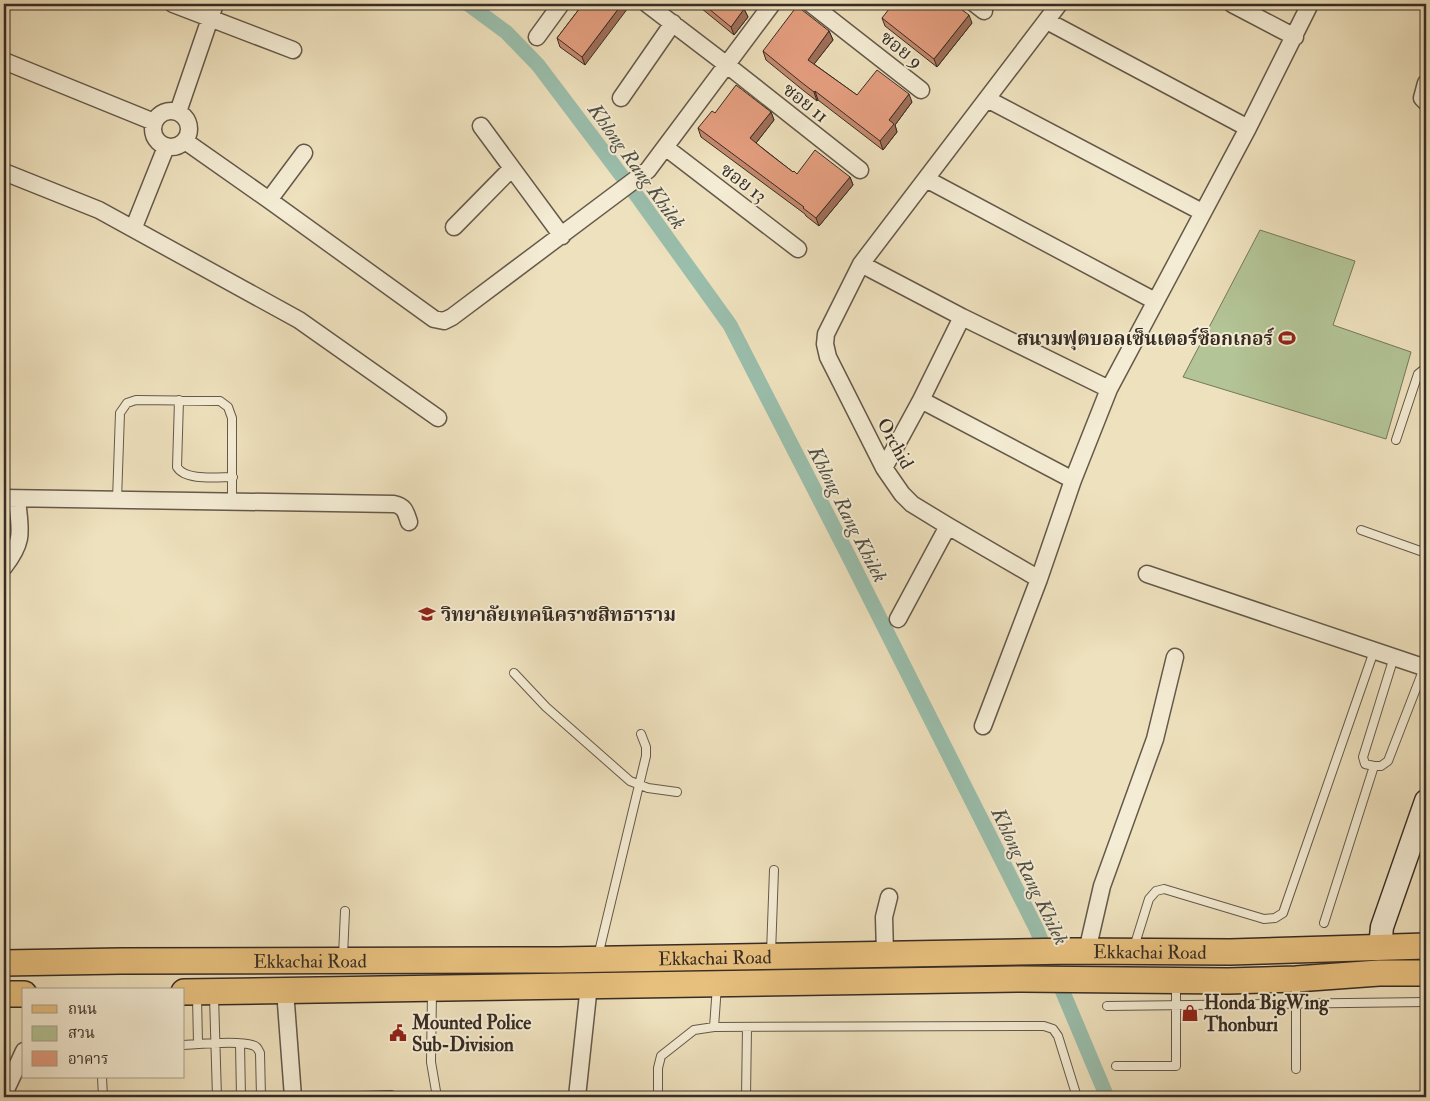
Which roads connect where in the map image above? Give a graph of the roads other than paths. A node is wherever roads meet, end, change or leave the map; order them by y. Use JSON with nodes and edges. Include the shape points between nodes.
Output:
{"nodes":[{"id":1,"x":173,"y":4,"type":"edge"},
{"id":2,"x":561,"y":4,"type":"edge"},
{"id":3,"x":647,"y":4,"type":"edge"},
{"id":4,"x":772,"y":4,"type":"edge"},
{"id":5,"x":811,"y":4,"type":"edge"},
{"id":6,"x":1059,"y":4,"type":"edge"},
{"id":7,"x":1232,"y":4,"type":"edge"},
{"id":8,"x":1310,"y":4,"type":"edge"},
{"id":9,"x":212,"y":11,"type":"edge"},
{"id":10,"x":1047,"y":21,"type":"junction"},
{"id":11,"x":673,"y":23,"type":"junction"},
{"id":12,"x":537,"y":37,"type":"dead end"},
{"id":13,"x":1295,"y":37,"type":"junction"},
{"id":14,"x":293,"y":50,"type":"dead end"},
{"id":15,"x":4,"y":60,"type":"edge"},
{"id":16,"x":727,"y":64,"type":"junction"},
{"id":17,"x":1426,"y":83,"type":"edge"},
{"id":18,"x":921,"y":90,"type":"dead end"},
{"id":19,"x":621,"y":98,"type":"dead end"},
{"id":20,"x":987,"y":99,"type":"junction"},
{"id":21,"x":1426,"y":102,"type":"edge"},
{"id":22,"x":178,"y":112,"type":"junction"},
{"id":23,"x":154,"y":122,"type":"junction"},
{"id":24,"x":481,"y":126,"type":"dead end"},
{"id":25,"x":1248,"y":128,"type":"junction"},
{"id":26,"x":185,"y":141,"type":"junction"},
{"id":27,"x":166,"y":147,"type":"junction"},
{"id":28,"x":665,"y":147,"type":"junction"},
{"id":29,"x":304,"y":153,"type":"dead end"},
{"id":30,"x":512,"y":168,"type":"junction"},
{"id":31,"x":860,"y":170,"type":"dead end"},
{"id":32,"x":4,"y":172,"type":"edge"},
{"id":33,"x":926,"y":179,"type":"junction"},
{"id":34,"x":269,"y":200,"type":"junction"},
{"id":35,"x":1202,"y":212,"type":"junction"},
{"id":36,"x":134,"y":227,"type":"junction"},
{"id":37,"x":454,"y":227,"type":"dead end"},
{"id":38,"x":562,"y":236,"type":"junction"},
{"id":39,"x":798,"y":249,"type":"dead end"},
{"id":40,"x":861,"y":264,"type":"junction"},
{"id":41,"x":1155,"y":300,"type":"junction"},
{"id":42,"x":962,"y":317,"type":"junction"},
{"id":43,"x":1426,"y":370,"type":"edge"},
{"id":44,"x":1109,"y":389,"type":"junction"},
{"id":45,"x":179,"y":400,"type":"junction"},
{"id":46,"x":921,"y":400,"type":"junction"},
{"id":47,"x":438,"y":418,"type":"dead end"},
{"id":48,"x":1396,"y":440,"type":"dead end"},
{"id":49,"x":884,"y":468,"type":"junction"},
{"id":50,"x":232,"y":477,"type":"junction"},
{"id":51,"x":1073,"y":480,"type":"junction"},
{"id":52,"x":10,"y":498,"type":"edge"},
{"id":53,"x":117,"y":500,"type":"junction"},
{"id":54,"x":232,"y":500,"type":"junction"},
{"id":55,"x":409,"y":522,"type":"dead end"},
{"id":56,"x":948,"y":526,"type":"junction"},
{"id":57,"x":1361,"y":530,"type":"dead end"},
{"id":58,"x":1426,"y":553,"type":"edge"},
{"id":59,"x":4,"y":567,"type":"edge"},
{"id":60,"x":1147,"y":574,"type":"dead end"},
{"id":61,"x":1040,"y":578,"type":"junction"},
{"id":62,"x":898,"y":619,"type":"dead end"},
{"id":63,"x":1374,"y":651,"type":"junction"},
{"id":64,"x":1175,"y":657,"type":"dead end"},
{"id":65,"x":1394,"y":657,"type":"junction"},
{"id":66,"x":1425,"y":668,"type":"edge"},
{"id":67,"x":514,"y":674,"type":"dead end"},
{"id":68,"x":983,"y":726,"type":"dead end"},
{"id":69,"x":641,"y":734,"type":"dead end"},
{"id":70,"x":1374,"y":766,"type":"junction"},
{"id":71,"x":639,"y":784,"type":"junction"},
{"id":72,"x":677,"y":792,"type":"dead end"},
{"id":73,"x":1426,"y":801,"type":"edge"},
{"id":74,"x":774,"y":870,"type":"dead end"},
{"id":75,"x":889,"y":897,"type":"dead end"},
{"id":76,"x":345,"y":911,"type":"dead end"},
{"id":77,"x":1324,"y":923,"type":"dead end"},
{"id":78,"x":1426,"y":946,"type":"edge"},
{"id":79,"x":1380,"y":947,"type":"junction"},
{"id":80,"x":1080,"y":951,"type":"junction"},
{"id":81,"x":1132,"y":951,"type":"junction"},
{"id":82,"x":771,"y":956,"type":"junction"},
{"id":83,"x":343,"y":960,"type":"junction"},
{"id":84,"x":597,"y":960,"type":"junction"},
{"id":85,"x":4,"y":964,"type":"edge"},
{"id":86,"x":885,"y":968,"type":"junction"},
{"id":87,"x":1379,"y":973,"type":"junction"},
{"id":88,"x":1426,"y":973,"type":"edge"},
{"id":89,"x":1296,"y":979,"type":"junction"},
{"id":90,"x":1176,"y":980,"type":"junction"},
{"id":91,"x":717,"y":984,"type":"junction"},
{"id":92,"x":589,"y":986,"type":"junction"},
{"id":93,"x":433,"y":988,"type":"junction"},
{"id":94,"x":285,"y":990,"type":"junction"},
{"id":95,"x":198,"y":991,"type":"edge"},
{"id":96,"x":4,"y":994,"type":"edge"},
{"id":97,"x":22,"y":994,"type":"edge"},
{"id":98,"x":1426,"y":1002,"type":"edge"},
{"id":99,"x":1296,"y":1004,"type":"junction"},
{"id":100,"x":1176,"y":1005,"type":"junction"},
{"id":101,"x":1107,"y":1006,"type":"dead end"},
{"id":102,"x":747,"y":1026,"type":"junction"},
{"id":103,"x":714,"y":1027,"type":"junction"},
{"id":104,"x":216,"y":1043,"type":"junction"},
{"id":105,"x":198,"y":1044,"type":"junction"},
{"id":106,"x":240,"y":1044,"type":"junction"},
{"id":107,"x":185,"y":1045,"type":"edge"},
{"id":108,"x":22,"y":1055,"type":"edge"},
{"id":109,"x":1116,"y":1066,"type":"dead end"},
{"id":110,"x":1296,"y":1069,"type":"dead end"},
{"id":111,"x":102,"y":1078,"type":"edge"},
{"id":112,"x":4,"y":1094,"type":"edge"},
{"id":113,"x":358,"y":1096,"type":"edge"},
{"id":114,"x":103,"y":1097,"type":"edge"},
{"id":115,"x":217,"y":1097,"type":"edge"},
{"id":116,"x":241,"y":1097,"type":"edge"},
{"id":117,"x":261,"y":1097,"type":"edge"},
{"id":118,"x":293,"y":1097,"type":"edge"},
{"id":119,"x":397,"y":1097,"type":"edge"},
{"id":120,"x":437,"y":1097,"type":"edge"},
{"id":121,"x":577,"y":1097,"type":"edge"},
{"id":122,"x":658,"y":1097,"type":"edge"},
{"id":123,"x":746,"y":1097,"type":"edge"},
{"id":124,"x":1077,"y":1097,"type":"edge"}],
"edges":[{"from":1,"to":9,"type":"street"},
{"from":2,"to":12,"type":"street"},
{"from":3,"to":11,"type":"street","name":"ซอย 11"},
{"from":4,"to":16,"type":"street"},
{"from":5,"to":18,"type":"street","name":"ซอย 9"},
{"from":6,"to":10,"type":"street","name":"Orchid"},
{"from":7,"to":13,"type":"street"},
{"from":8,"to":13,"type":"street"},
{"from":9,"to":14,"type":"street"},
{"from":9,"to":22,"type":"street"},
{"from":10,"to":20,"type":"street","name":"Orchid"},
{"from":10,"to":25,"type":"street"},
{"from":11,"to":16,"type":"street","name":"ซอย 11"},
{"from":11,"to":19,"type":"street"},
{"from":13,"to":25,"type":"street"},
{"from":15,"to":23,"type":"street"},
{"from":16,"to":28,"type":"street"},
{"from":16,"to":31,"type":"street","name":"ซอย 11"},
{"from":17,"to":21,"type":"street","via":[[1422,98]]},
{"from":20,"to":33,"type":"street","name":"Orchid"},
{"from":20,"to":35,"type":"street"},
{"from":22,"to":23,"type":"street","via":[[164,112]]},
{"from":22,"to":26,"type":"street","via":[[190,129]]},
{"from":23,"to":27,"type":"street","via":[[154,136]]},
{"from":24,"to":30,"type":"street"},
{"from":25,"to":35,"type":"street"},
{"from":26,"to":27,"type":"street","via":[[178,146]]},
{"from":26,"to":34,"type":"street"},
{"from":27,"to":36,"type":"street"},
{"from":28,"to":38,"type":"street","via":[[648,170]]},
{"from":28,"to":39,"type":"street","name":"ซอย 13"},
{"from":29,"to":34,"type":"street"},
{"from":30,"to":37,"type":"street"},
{"from":30,"to":38,"type":"street"},
{"from":32,"to":36,"type":"street"},
{"from":33,"to":40,"type":"street","name":"Orchid"},
{"from":33,"to":41,"type":"street"},
{"from":34,"to":38,"type":"street","via":[[434,319],[444,322]]},
{"from":35,"to":41,"type":"street"},
{"from":36,"to":47,"type":"street","via":[[299,320]]},
{"from":40,"to":42,"type":"street"},
{"from":40,"to":49,"type":"street","name":"Orchid","via":[[826,334],[825,344],[828,357]]},
{"from":41,"to":44,"type":"street"},
{"from":42,"to":44,"type":"street"},
{"from":42,"to":46,"type":"street"},
{"from":43,"to":48,"type":"lane","via":[[1418,374]]},
{"from":44,"to":51,"type":"street"},
{"from":45,"to":50,"type":"lane","via":[[220,401],[228,407],[232,418]]},
{"from":45,"to":50,"type":"lane","via":[[177,467],[180,473]]},
{"from":45,"to":53,"type":"lane","via":[[136,400],[127,403],[120,413]]},
{"from":46,"to":49,"type":"street"},
{"from":46,"to":51,"type":"street"},
{"from":49,"to":56,"type":"street","name":"Orchid","via":[[912,504]]},
{"from":50,"to":54,"type":"lane"},
{"from":51,"to":61,"type":"street"},
{"from":52,"to":53,"type":"street"},
{"from":52,"to":59,"type":"street","via":[[21,535],[15,553]]},
{"from":53,"to":54,"type":"street"},
{"from":54,"to":55,"type":"street","via":[[394,504],[404,509]]},
{"from":56,"to":61,"type":"street","name":"Orchid"},
{"from":56,"to":62,"type":"street"},
{"from":57,"to":58,"type":"lane"},
{"from":60,"to":63,"type":"street"},
{"from":61,"to":68,"type":"street"},
{"from":63,"to":65,"type":"street"},
{"from":63,"to":81,"type":"lane","via":[[1283,913],[1264,919],[1164,889],[1156,891],[1149,899]]},
{"from":64,"to":80,"type":"street","via":[[1155,739]]},
{"from":65,"to":66,"type":"street"},
{"from":65,"to":70,"type":"lane","via":[[1363,757],[1365,764]]},
{"from":66,"to":70,"type":"lane","via":[[1388,761]]},
{"from":67,"to":71,"type":"lane","via":[[546,708],[630,781]]},
{"from":69,"to":71,"type":"lane","via":[[646,756]]},
{"from":70,"to":77,"type":"lane"},
{"from":71,"to":72,"type":"lane"},
{"from":71,"to":84,"type":"lane"},
{"from":73,"to":79,"type":"main road","via":[[1382,927]]},
{"from":74,"to":82,"type":"lane"},
{"from":75,"to":86,"type":"street","via":[[884,917]]},
{"from":76,"to":83,"type":"lane"},
{"from":78,"to":79,"type":"main road","name":"Ekkachai Road"},
{"from":79,"to":81,"type":"main road","name":"Ekkachai Road","via":[[1230,952]]},
{"from":79,"to":87,"type":"main road"},
{"from":80,"to":81,"type":"main road","name":"Ekkachai Road"},
{"from":80,"to":86,"type":"main road","name":"Ekkachai Road","via":[[1014,952]]},
{"from":82,"to":84,"type":"main road","name":"Ekkachai Road"},
{"from":82,"to":86,"type":"main road","name":"Ekkachai Road"},
{"from":83,"to":84,"type":"main road","name":"Ekkachai Road"},
{"from":83,"to":85,"type":"main road","name":"Ekkachai Road"},
{"from":86,"to":90,"type":"main road","name":"Ekkachai Road","via":[[1022,980]]},
{"from":86,"to":91,"type":"main road","name":"Ekkachai Road"},
{"from":87,"to":88,"type":"main road","name":"Ekkachai Road"},
{"from":87,"to":89,"type":"main road","name":"Ekkachai Road"},
{"from":89,"to":90,"type":"main road","name":"Ekkachai Road"},
{"from":89,"to":99,"type":"lane"},
{"from":90,"to":100,"type":"lane"},
{"from":91,"to":92,"type":"main road","name":"Ekkachai Road"},
{"from":91,"to":103,"type":"lane"},
{"from":92,"to":93,"type":"main road","name":"Ekkachai Road"},
{"from":92,"to":121,"type":"street"},
{"from":93,"to":94,"type":"main road","name":"Ekkachai Road"},
{"from":93,"to":120,"type":"lane","via":[[431,1062]]},
{"from":94,"to":95,"type":"main road","name":"Ekkachai Road"},
{"from":94,"to":118,"type":"street"},
{"from":95,"to":104,"type":"lane"},
{"from":95,"to":105,"type":"lane"},
{"from":96,"to":97,"type":"main road"},
{"from":98,"to":99,"type":"lane"},
{"from":99,"to":100,"type":"lane"},
{"from":99,"to":110,"type":"lane"},
{"from":100,"to":101,"type":"lane"},
{"from":100,"to":109,"type":"lane","via":[[1176,1066]]},
{"from":102,"to":103,"type":"lane"},
{"from":102,"to":123,"type":"lane"},
{"from":102,"to":124,"type":"lane","via":[[1044,1026],[1053,1029],[1058,1036]]},
{"from":103,"to":122,"type":"lane","via":[[694,1030],[662,1056],[658,1068]]},
{"from":104,"to":105,"type":"lane"},
{"from":104,"to":106,"type":"lane"},
{"from":104,"to":115,"type":"lane"},
{"from":105,"to":107,"type":"lane"},
{"from":106,"to":116,"type":"lane"},
{"from":106,"to":117,"type":"lane","via":[[251,1044],[260,1053]]},
{"from":108,"to":112,"type":"street"},
{"from":111,"to":114,"type":"lane"},
{"from":113,"to":119,"type":"lane"}]}
